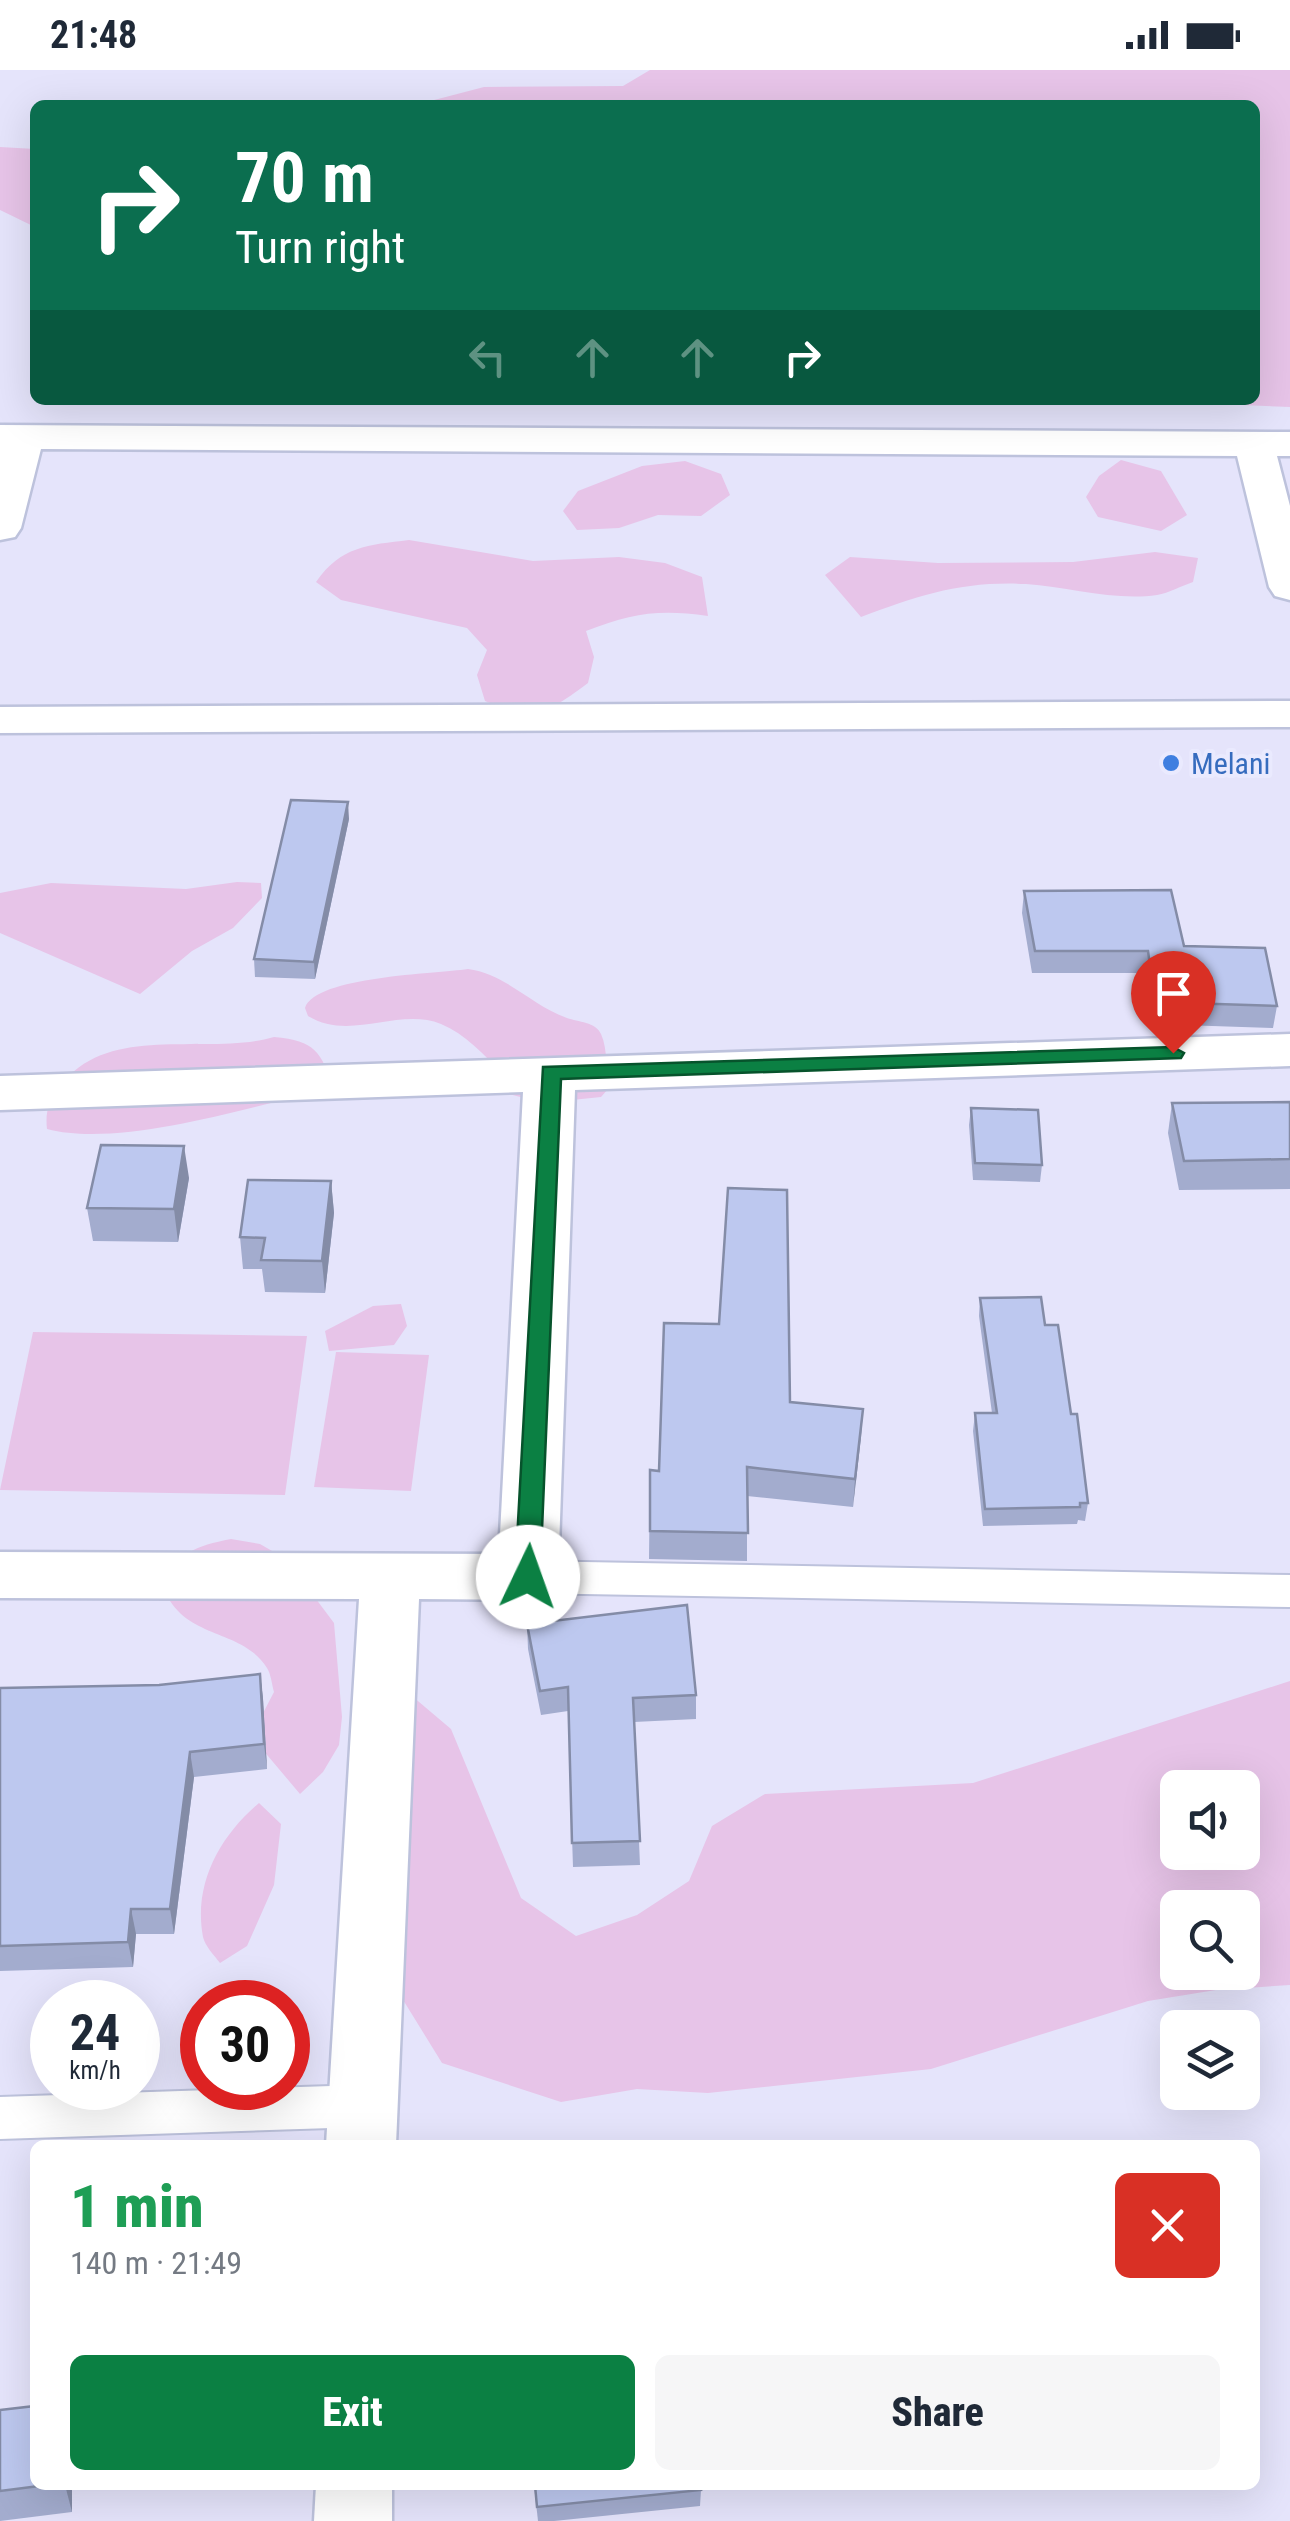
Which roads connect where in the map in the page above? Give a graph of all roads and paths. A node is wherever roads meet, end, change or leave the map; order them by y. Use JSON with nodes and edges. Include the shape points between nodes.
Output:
{"nodes":[{"id":1,"x":12,"y":437,"type":"edge"},
{"id":2,"x":1272,"y":444,"type":"edge"},
{"id":3,"x":0,"y":528,"type":"edge"},
{"id":4,"x":1289,"y":578,"type":"edge"},
{"id":5,"x":1290,"y":714,"type":"edge"},
{"id":6,"x":0,"y":720,"type":"edge"},
{"id":7,"x":1290,"y":1050,"type":"edge"},
{"id":8,"x":550,"y":1072,"type":"junction"},
{"id":9,"x":0,"y":1093,"type":"edge"},
{"id":10,"x":0,"y":1575,"type":"edge"},
{"id":11,"x":390,"y":1576,"type":"junction"},
{"id":12,"x":528,"y":1577,"type":"junction"},
{"id":13,"x":1290,"y":1591,"type":"edge"},
{"id":14,"x":0,"y":2118,"type":"edge"},
{"id":15,"x":361,"y":2125,"type":"edge"},
{"id":16,"x":354,"y":2490,"type":"edge"},
{"id":17,"x":353,"y":2521,"type":"edge"}],
"edges":[{"from":1,"to":2,"type":"street"},
{"from":1,"to":3,"type":"street"},
{"from":2,"to":4,"type":"street"},
{"from":5,"to":6,"type":"street"},
{"from":7,"to":8,"type":"street"},
{"from":8,"to":9,"type":"street"},
{"from":8,"to":12,"type":"street"},
{"from":10,"to":11,"type":"street"},
{"from":11,"to":12,"type":"street"},
{"from":11,"to":15,"type":"street"},
{"from":12,"to":13,"type":"lane"},
{"from":14,"to":15,"type":"lane"},
{"from":16,"to":17,"type":"street"}]}
